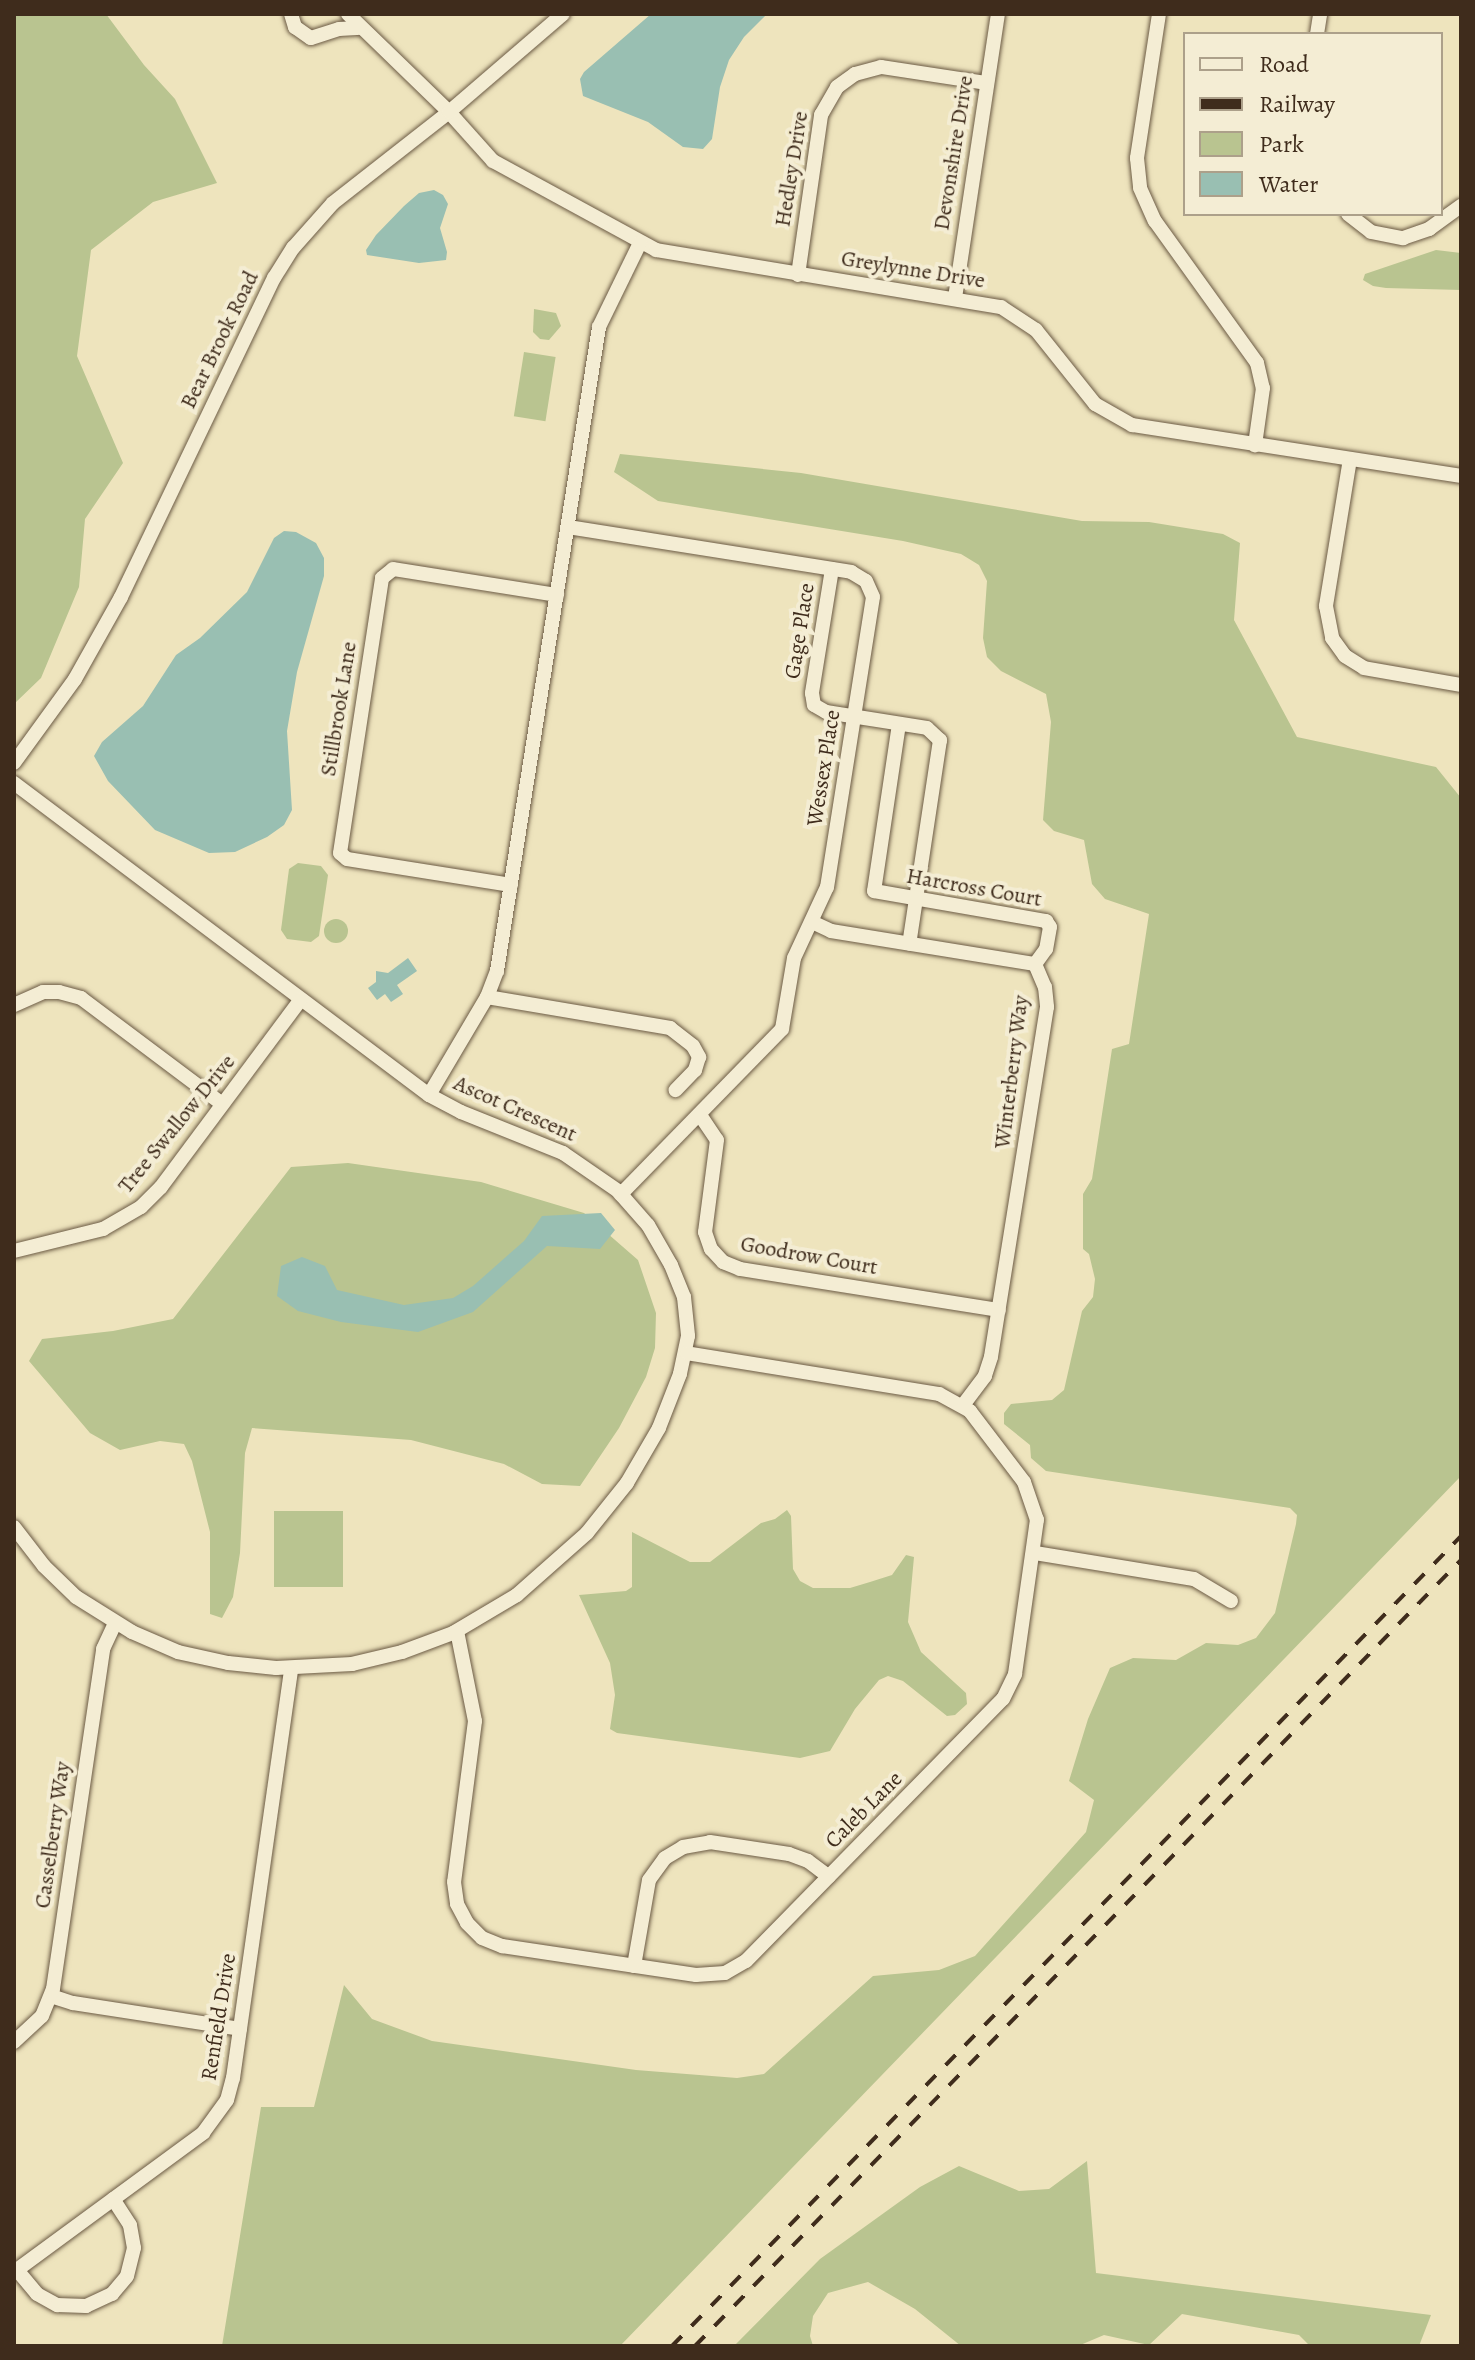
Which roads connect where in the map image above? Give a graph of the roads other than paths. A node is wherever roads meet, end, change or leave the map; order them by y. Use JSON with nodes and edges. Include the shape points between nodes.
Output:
{"nodes":[{"id":1,"x":291,"y":14,"type":"edge"},
{"id":2,"x":348,"y":14,"type":"edge"},
{"id":3,"x":563,"y":14,"type":"edge"},
{"id":4,"x":998,"y":14,"type":"edge"},
{"id":5,"x":1159,"y":14,"type":"edge"},
{"id":6,"x":361,"y":28,"type":"junction"},
{"id":7,"x":987,"y":83,"type":"junction"},
{"id":8,"x":449,"y":112,"type":"junction"},
{"id":9,"x":1461,"y":206,"type":"edge"},
{"id":10,"x":1351,"y":216,"type":"edge"},
{"id":11,"x":640,"y":243,"type":"junction"},
{"id":12,"x":798,"y":275,"type":"junction"},
{"id":13,"x":955,"y":298,"type":"junction"},
{"id":14,"x":1255,"y":445,"type":"junction"},
{"id":15,"x":1350,"y":459,"type":"junction"},
{"id":16,"x":1461,"y":476,"type":"edge"},
{"id":17,"x":568,"y":527,"type":"junction"},
{"id":18,"x":832,"y":569,"type":"junction"},
{"id":19,"x":557,"y":595,"type":"junction"},
{"id":20,"x":1461,"y":685,"type":"edge"},
{"id":21,"x":855,"y":717,"type":"junction"},
{"id":22,"x":899,"y":724,"type":"junction"},
{"id":23,"x":14,"y":763,"type":"edge"},
{"id":24,"x":14,"y":783,"type":"edge"},
{"id":25,"x":511,"y":885,"type":"junction"},
{"id":26,"x":916,"y":900,"type":"junction"},
{"id":27,"x":812,"y":922,"type":"junction"},
{"id":28,"x":909,"y":944,"type":"junction"},
{"id":29,"x":1035,"y":964,"type":"junction"},
{"id":30,"x":487,"y":997,"type":"junction"},
{"id":31,"x":301,"y":999,"type":"junction"},
{"id":32,"x":14,"y":1005,"type":"edge"},
{"id":33,"x":676,"y":1090,"type":"dead end"},
{"id":34,"x":429,"y":1095,"type":"junction"},
{"id":35,"x":222,"y":1104,"type":"junction"},
{"id":36,"x":700,"y":1115,"type":"junction"},
{"id":37,"x":621,"y":1194,"type":"junction"},
{"id":38,"x":14,"y":1251,"type":"edge"},
{"id":39,"x":999,"y":1310,"type":"junction"},
{"id":40,"x":687,"y":1353,"type":"junction"},
{"id":41,"x":963,"y":1405,"type":"junction"},
{"id":42,"x":14,"y":1527,"type":"edge"},
{"id":43,"x":1035,"y":1553,"type":"junction"},
{"id":44,"x":1231,"y":1601,"type":"dead end"},
{"id":45,"x":115,"y":1623,"type":"junction"},
{"id":46,"x":457,"y":1631,"type":"junction"},
{"id":47,"x":291,"y":1668,"type":"junction"},
{"id":48,"x":829,"y":1877,"type":"junction"},
{"id":49,"x":634,"y":1966,"type":"junction"},
{"id":50,"x":51,"y":1996,"type":"junction"},
{"id":51,"x":240,"y":2029,"type":"junction"},
{"id":52,"x":14,"y":2042,"type":"edge"},
{"id":53,"x":113,"y":2199,"type":"junction"},
{"id":54,"x":15,"y":2271,"type":"edge"}],
"edges":[{"from":1,"to":6,"type":"street","via":[[295,27],[311,38]]},
{"from":2,"to":6,"type":"street","name":"Greylynne Drive"},
{"from":3,"to":8,"type":"street","name":"Bear Brook Road"},
{"from":4,"to":7,"type":"street","name":"Devonshire Drive"},
{"from":5,"to":14,"type":"street","via":[[1138,152],[1140,188],[1155,221],[1257,363],[1263,388]]},
{"from":6,"to":8,"type":"street","name":"Greylynne Drive"},
{"from":7,"to":12,"type":"street","name":"Hedley Drive","via":[[881,67],[855,74],[837,87],[821,115]]},
{"from":7,"to":13,"type":"street","name":"Devonshire Drive"},
{"from":8,"to":11,"type":"street","name":"Greylynne Drive","via":[[501,166]]},
{"from":8,"to":23,"type":"street","name":"Bear Brook Road","via":[[341,196],[293,248],[121,597],[75,679]]},
{"from":9,"to":10,"type":"street","via":[[1429,229],[1403,238],[1371,232]]},
{"from":11,"to":12,"type":"street","name":"Greylynne Drive","via":[[673,256]]},
{"from":11,"to":17,"type":"street","via":[[599,327]]},
{"from":12,"to":13,"type":"street","name":"Greylynne Drive"},
{"from":13,"to":14,"type":"street","name":"Greylynne Drive","via":[[995,305],[1022,318],[1087,396],[1115,418],[1138,427]]},
{"from":14,"to":15,"type":"street","name":"Greylynne Drive"},
{"from":15,"to":16,"type":"street","name":"Greylynne Drive"},
{"from":15,"to":20,"type":"street","via":[[1326,606],[1332,638],[1345,656],[1364,668]]},
{"from":17,"to":18,"type":"street","name":"Wessex Place"},
{"from":17,"to":19,"type":"street"},
{"from":18,"to":21,"type":"street","name":"Wessex Place","via":[[861,576],[873,597]]},
{"from":18,"to":21,"type":"street","name":"Gage Place","via":[[812,698],[822,711]]},
{"from":19,"to":25,"type":"street"},
{"from":19,"to":25,"type":"street","name":"Stillbrook Lane","via":[[393,569],[382,578],[340,853],[347,859]]},
{"from":21,"to":22,"type":"street","name":"Gage Place"},
{"from":21,"to":27,"type":"street","name":"Wessex Place","via":[[827,887]]},
{"from":22,"to":26,"type":"street","name":"Gage Place","via":[[933,731],[941,743]]},
{"from":22,"to":26,"type":"street","name":"Harcross Court","via":[[873,888],[877,894]]},
{"from":24,"to":31,"type":"street","name":"Ascot Crescent"},
{"from":25,"to":30,"type":"street","via":[[497,971]]},
{"from":26,"to":28,"type":"street","name":"Gage Place"},
{"from":26,"to":29,"type":"street","name":"Harcross Court","via":[[1047,922],[1046,949]]},
{"from":27,"to":28,"type":"street","via":[[829,931]]},
{"from":27,"to":36,"type":"street","name":"Wessex Place","via":[[794,958],[780,1031]]},
{"from":28,"to":29,"type":"street"},
{"from":29,"to":39,"type":"street","name":"Winterberry Way","via":[[1047,1007]]},
{"from":30,"to":33,"type":"street","via":[[670,1028],[699,1057],[695,1070]]},
{"from":30,"to":34,"type":"street"},
{"from":31,"to":34,"type":"street","name":"Ascot Crescent"},
{"from":31,"to":35,"type":"street","name":"Tree Swallow Drive"},
{"from":32,"to":35,"type":"street","via":[[43,992],[81,998]]},
{"from":34,"to":37,"type":"street","name":"Ascot Crescent","via":[[563,1153]]},
{"from":35,"to":38,"type":"street","name":"Tree Swallow Drive","via":[[161,1187],[129,1216],[96,1231]]},
{"from":36,"to":37,"type":"street","name":"Wessex Place"},
{"from":36,"to":39,"type":"street","name":"Goodrow Court","via":[[717,1140],[705,1228],[711,1249],[723,1262]]},
{"from":37,"to":40,"type":"street","name":"Ascot Crescent","via":[[648,1225],[680,1284],[688,1322]]},
{"from":39,"to":41,"type":"street","name":"Winterberry Way","via":[[989,1366]]},
{"from":40,"to":41,"type":"street","via":[[935,1393]]},
{"from":40,"to":46,"type":"street","name":"Ascot Crescent","via":[[654,1437],[602,1515],[535,1581]]},
{"from":41,"to":43,"type":"street","name":"Caleb Lane","via":[[1029,1492],[1037,1520]]},
{"from":42,"to":45,"type":"street","name":"Ascot Crescent","via":[[59,1582]]},
{"from":43,"to":44,"type":"street","via":[[1194,1579]]},
{"from":43,"to":48,"type":"street","name":"Caleb Lane","via":[[1007,1694]]},
{"from":45,"to":47,"type":"street","name":"Ascot Crescent","via":[[202,1658]]},
{"from":45,"to":50,"type":"street","name":"Casselberry Way","via":[[103,1648]]},
{"from":46,"to":47,"type":"street","name":"Ascot Crescent","via":[[376,1659]]},
{"from":46,"to":49,"type":"street","name":"Caleb Lane","via":[[475,1718],[454,1882],[461,1914],[478,1935],[497,1945]]},
{"from":47,"to":51,"type":"street","name":"Renfield Drive"},
{"from":48,"to":49,"type":"street","name":"Caleb Lane","via":[[730,1971],[701,1976]]},
{"from":48,"to":49,"type":"street","via":[[789,1854],[710,1842],[683,1847],[665,1858],[649,1880]]},
{"from":50,"to":51,"type":"street"},
{"from":50,"to":52,"type":"street","name":"Casselberry Way","via":[[39,2019]]},
{"from":51,"to":53,"type":"street","name":"Renfield Drive","via":[[232,2084],[215,2120]]},
{"from":53,"to":54,"type":"street","name":"Renfield Drive"},
{"from":53,"to":54,"type":"street","via":[[130,2225],[134,2253],[124,2281],[108,2297],[86,2306],[57,2305],[37,2294]]}]}
